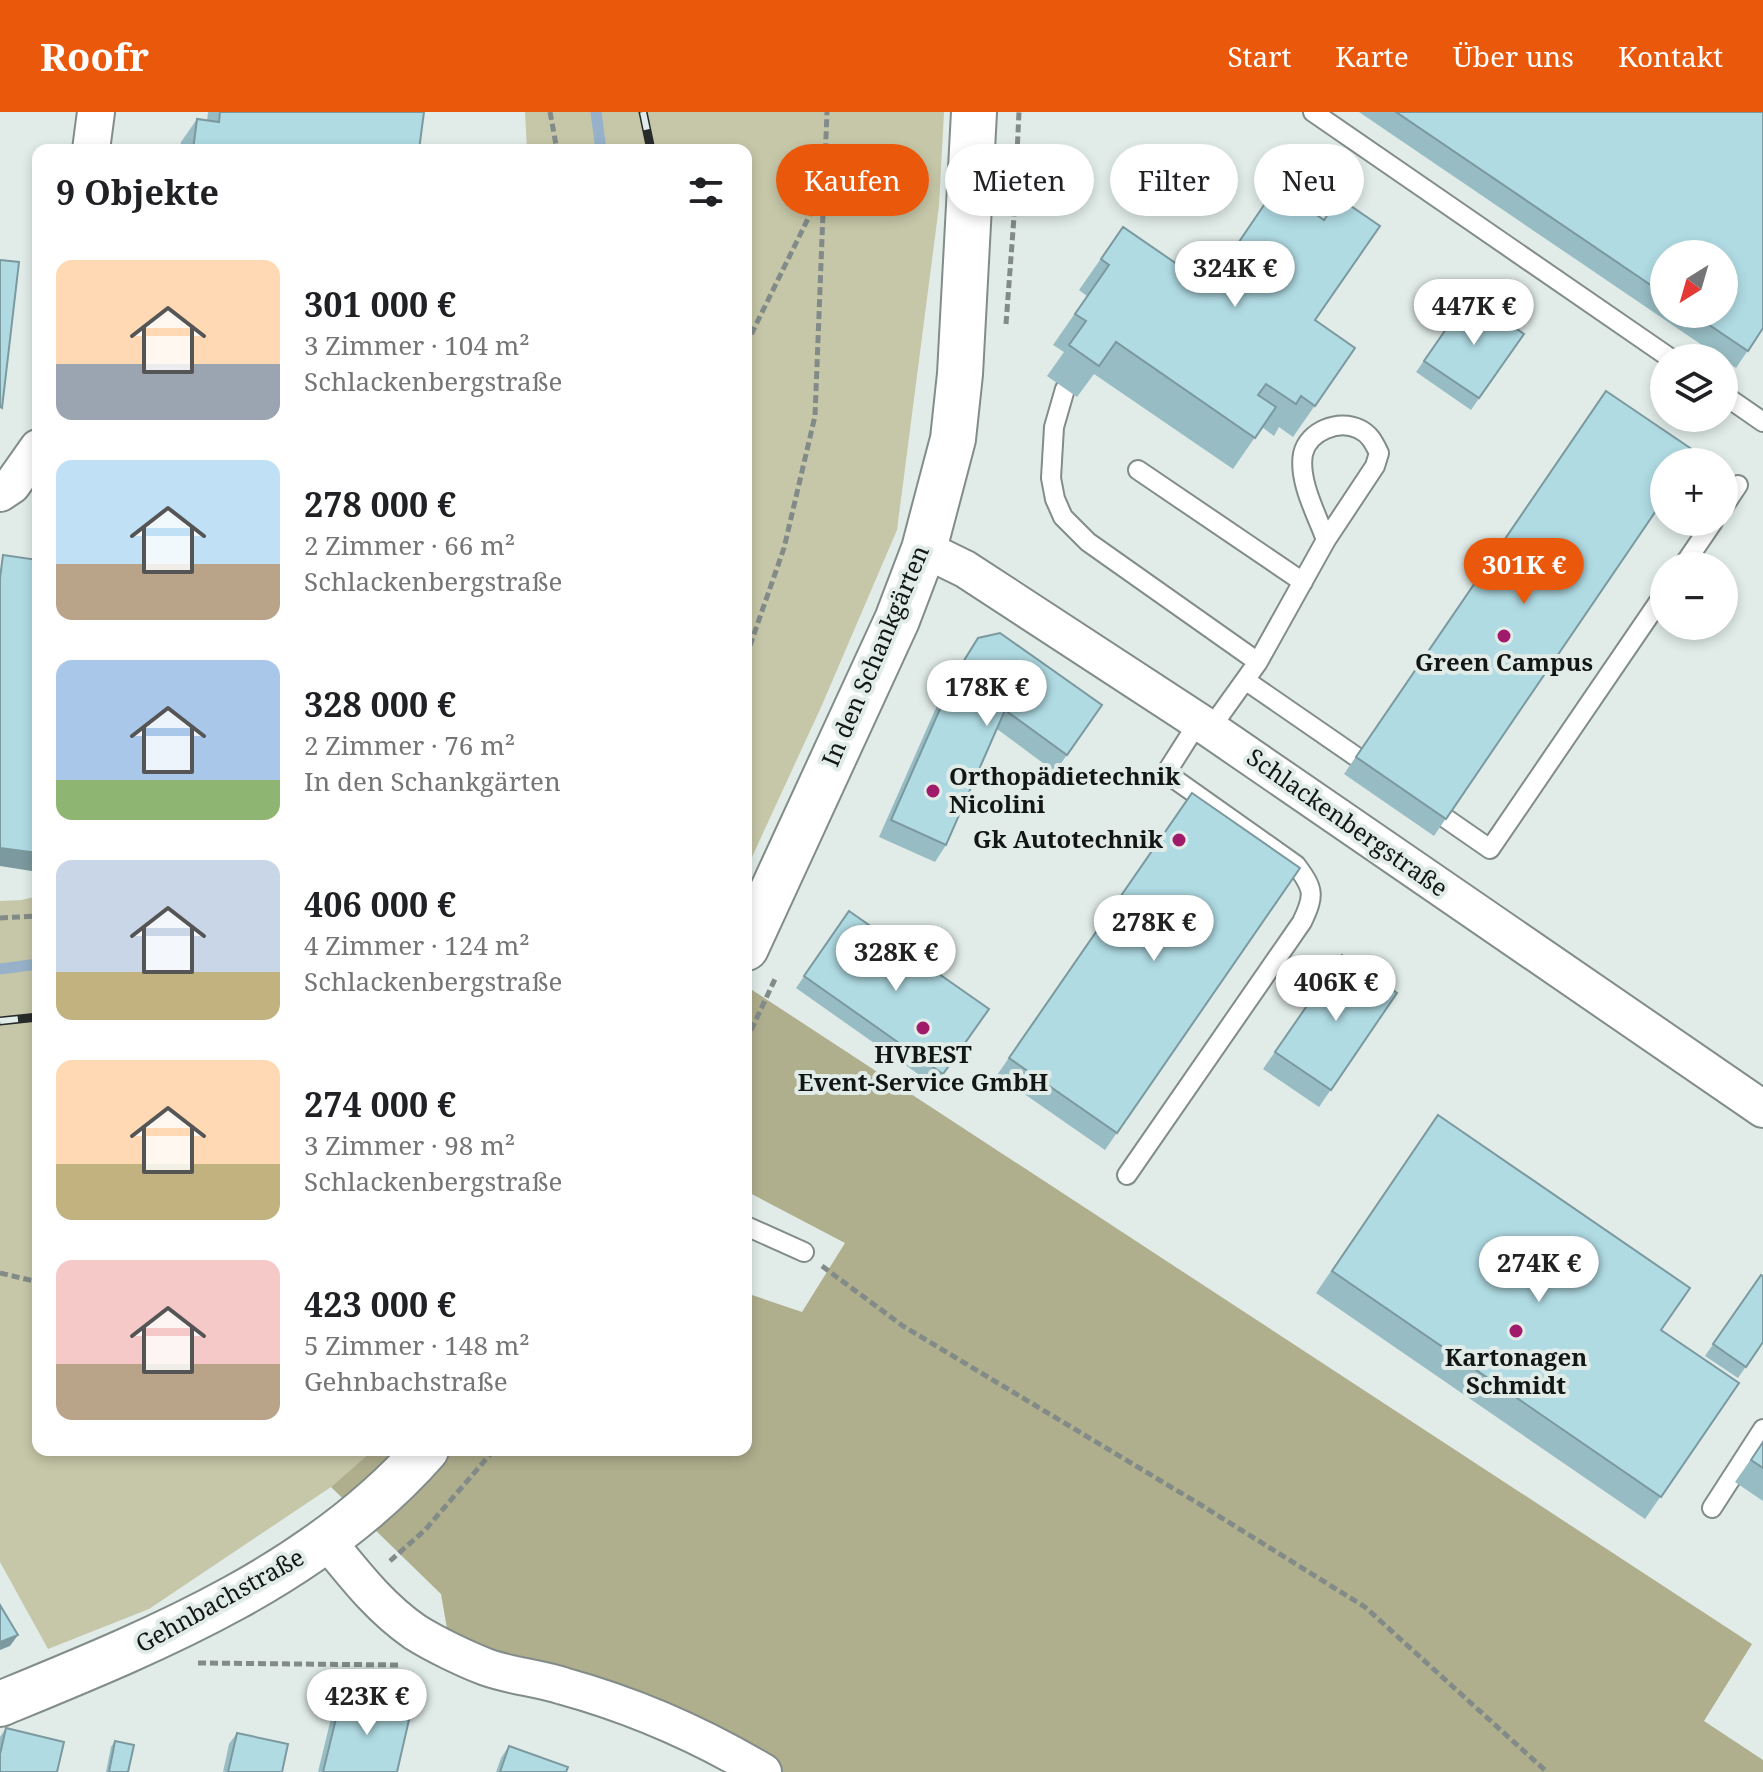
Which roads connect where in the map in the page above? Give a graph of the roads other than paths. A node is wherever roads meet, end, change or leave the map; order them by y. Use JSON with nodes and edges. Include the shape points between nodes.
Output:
{"nodes":[{"id":1,"x":96,"y":112,"type":"edge"},
{"id":2,"x":974,"y":112,"type":"edge"},
{"id":3,"x":1313,"y":112,"type":"edge"},
{"id":4,"x":92,"y":144,"type":"edge"},
{"id":5,"x":1650,"y":344,"type":"edge"},
{"id":6,"x":1065,"y":389,"type":"dead end"},
{"id":7,"x":1738,"y":405,"type":"edge"},
{"id":8,"x":1763,"y":422,"type":"edge"},
{"id":9,"x":32,"y":457,"type":"edge"},
{"id":10,"x":1138,"y":470,"type":"dead end"},
{"id":11,"x":0,"y":493,"type":"edge"},
{"id":12,"x":1326,"y":540,"type":"junction"},
{"id":13,"x":924,"y":549,"type":"junction"},
{"id":14,"x":1303,"y":582,"type":"junction"},
{"id":15,"x":1650,"y":615,"type":"edge"},
{"id":16,"x":1258,"y":662,"type":"junction"},
{"id":17,"x":1245,"y":680,"type":"junction"},
{"id":18,"x":1204,"y":725,"type":"junction"},
{"id":19,"x":1387,"y":778,"type":"edge"},
{"id":20,"x":1413,"y":796,"type":"edge"},
{"id":21,"x":752,"y":935,"type":"edge"},
{"id":22,"x":1763,"y":1109,"type":"edge"},
{"id":23,"x":1127,"y":1175,"type":"dead end"},
{"id":24,"x":752,"y":1229,"type":"edge"},
{"id":25,"x":804,"y":1252,"type":"road end"},
{"id":26,"x":1763,"y":1429,"type":"edge"},
{"id":27,"x":420,"y":1456,"type":"edge"},
{"id":28,"x":1712,"y":1508,"type":"dead end"},
{"id":29,"x":327,"y":1541,"type":"junction"},
{"id":30,"x":0,"y":1704,"type":"edge"},
{"id":31,"x":763,"y":1772,"type":"edge"}],
"edges":[{"from":1,"to":4,"type":"street"},
{"from":2,"to":13,"type":"street","name":"In den Schankgärten","via":[[953,439]]},
{"from":3,"to":5,"type":"lane"},
{"from":6,"to":16,"type":"lane","via":[[1054,427],[1051,478],[1063,517],[1088,542]]},
{"from":7,"to":8,"type":"lane"},
{"from":9,"to":11,"type":"street"},
{"from":10,"to":14,"type":"lane"},
{"from":12,"to":12,"type":"lane","via":[[1306,483],[1303,454],[1324,429],[1358,428],[1372,438],[1379,453]]},
{"from":12,"to":14,"type":"lane"},
{"from":13,"to":18,"type":"street","name":"Schlackenbergstraße","via":[[965,569]]},
{"from":13,"to":21,"type":"street","name":"In den Schankgärten","via":[[897,620]]},
{"from":14,"to":16,"type":"lane"},
{"from":15,"to":20,"type":"lane","via":[[1490,849]]},
{"from":16,"to":17,"type":"lane"},
{"from":17,"to":18,"type":"lane"},
{"from":17,"to":19,"type":"lane"},
{"from":18,"to":22,"type":"street","name":"Schlackenbergstraße"},
{"from":18,"to":23,"type":"lane","via":[[1166,773],[1296,865],[1311,884],[1311,903]]},
{"from":24,"to":25,"type":"lane"},
{"from":26,"to":28,"type":"lane"},
{"from":27,"to":29,"type":"street","via":[[385,1494]]},
{"from":29,"to":30,"type":"street","name":"Gehnbachstraße","via":[[278,1574],[144,1644]]},
{"from":29,"to":31,"type":"street","name":"Gehnbachstraße","via":[[389,1613],[418,1634],[485,1666],[624,1705]]}]}
